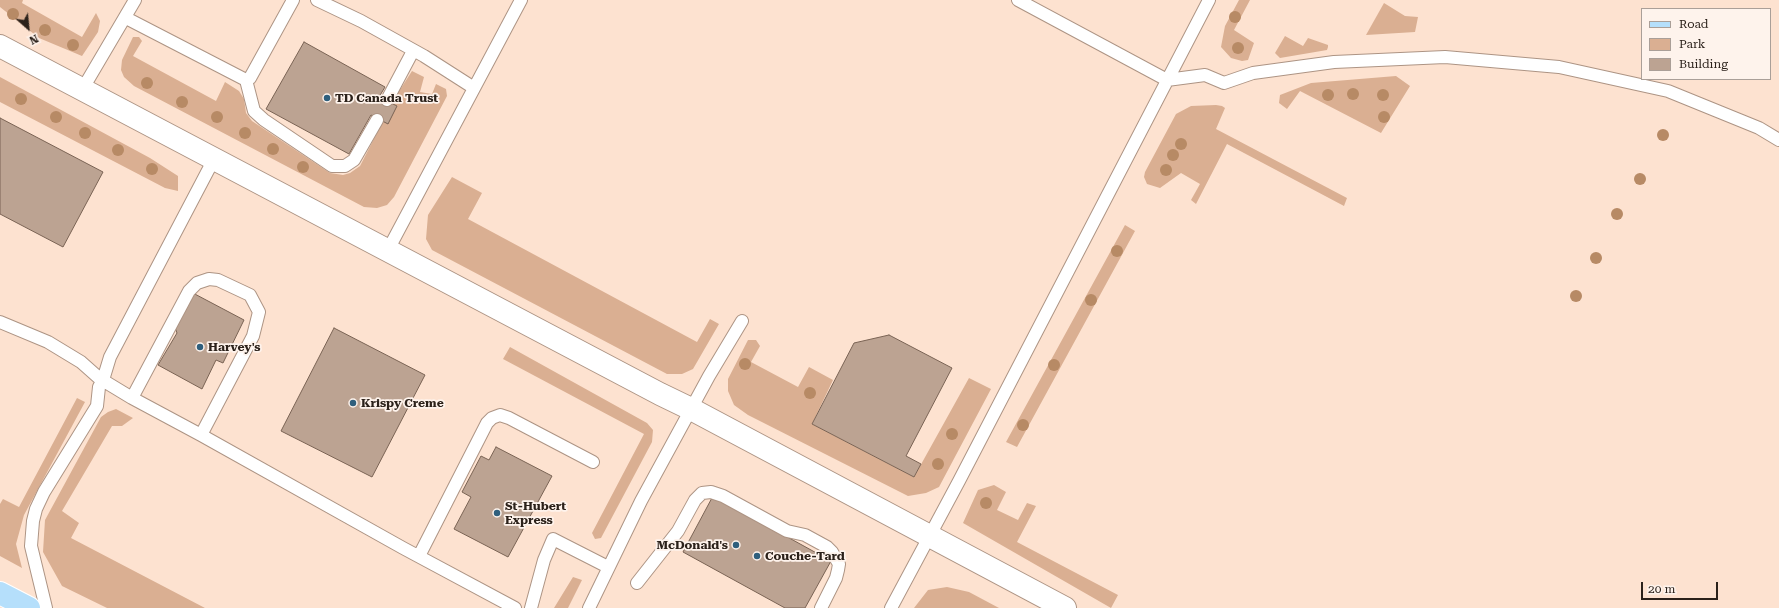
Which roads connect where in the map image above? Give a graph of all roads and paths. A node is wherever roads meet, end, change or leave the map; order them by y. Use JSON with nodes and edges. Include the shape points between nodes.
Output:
{"nodes":[{"id":1,"x":135,"y":0,"type":"edge"},
{"id":2,"x":293,"y":0,"type":"edge"},
{"id":3,"x":317,"y":0,"type":"edge"},
{"id":4,"x":521,"y":0,"type":"edge"},
{"id":5,"x":1018,"y":0,"type":"edge"},
{"id":6,"x":1209,"y":0,"type":"edge"},
{"id":7,"x":126,"y":18,"type":"junction"},
{"id":8,"x":0,"y":46,"type":"edge"},
{"id":9,"x":413,"y":51,"type":"junction"},
{"id":10,"x":246,"y":80,"type":"junction"},
{"id":11,"x":1167,"y":80,"type":"junction"},
{"id":12,"x":474,"y":88,"type":"junction"},
{"id":13,"x":82,"y":90,"type":"junction"},
{"id":14,"x":387,"y":100,"type":"dead end"},
{"id":15,"x":378,"y":120,"type":"dead end"},
{"id":16,"x":1779,"y":140,"type":"edge"},
{"id":17,"x":214,"y":159,"type":"junction"},
{"id":18,"x":388,"y":250,"type":"junction"},
{"id":19,"x":742,"y":321,"type":"dead end"},
{"id":20,"x":0,"y":322,"type":"edge"},
{"id":21,"x":103,"y":380,"type":"junction"},
{"id":22,"x":132,"y":398,"type":"junction"},
{"id":23,"x":691,"y":409,"type":"junction"},
{"id":24,"x":201,"y":435,"type":"junction"},
{"id":25,"x":593,"y":462,"type":"dead end"},
{"id":26,"x":929,"y":537,"type":"junction"},
{"id":27,"x":419,"y":556,"type":"junction"},
{"id":28,"x":608,"y":567,"type":"junction"},
{"id":29,"x":637,"y":583,"type":"dead end"},
{"id":30,"x":0,"y":592,"type":"edge"},
{"id":31,"x":29,"y":608,"type":"edge"},
{"id":32,"x":46,"y":608,"type":"edge"},
{"id":33,"x":515,"y":608,"type":"edge"},
{"id":34,"x":531,"y":608,"type":"edge"},
{"id":35,"x":589,"y":608,"type":"edge"},
{"id":36,"x":821,"y":608,"type":"edge"},
{"id":37,"x":891,"y":608,"type":"edge"},
{"id":38,"x":1065,"y":608,"type":"edge"}],
"edges":[{"from":1,"to":7,"type":"lane"},
{"from":2,"to":10,"type":"lane","via":[[250,78]]},
{"from":3,"to":9,"type":"lane","via":[[361,21]]},
{"from":4,"to":12,"type":"lane"},
{"from":5,"to":11,"type":"lane"},
{"from":6,"to":11,"type":"lane"},
{"from":7,"to":10,"type":"lane"},
{"from":7,"to":13,"type":"lane"},
{"from":8,"to":13,"type":"street"},
{"from":9,"to":12,"type":"lane"},
{"from":9,"to":14,"type":"lane"},
{"from":10,"to":15,"type":"lane","via":[[254,111],[332,166],[345,166],[354,160]]},
{"from":11,"to":16,"type":"lane","via":[[1205,75],[1224,83],[1253,73],[1334,62],[1445,57],[1552,66],[1668,91],[1759,128]]},
{"from":11,"to":26,"type":"lane"},
{"from":12,"to":18,"type":"lane"},
{"from":13,"to":17,"type":"street"},
{"from":17,"to":18,"type":"street"},
{"from":17,"to":21,"type":"lane","via":[[113,350]]},
{"from":18,"to":23,"type":"street"},
{"from":19,"to":23,"type":"lane"},
{"from":20,"to":21,"type":"lane","via":[[48,342],[81,362]]},
{"from":21,"to":22,"type":"lane"},
{"from":21,"to":32,"type":"lane","via":[[99,387],[97,406],[44,492],[33,520],[31,546]]},
{"from":22,"to":24,"type":"lane"},
{"from":22,"to":24,"type":"lane","via":[[189,291],[200,281],[209,279],[244,291],[250,295],[259,312],[253,336]]},
{"from":23,"to":26,"type":"street"},
{"from":23,"to":28,"type":"lane"},
{"from":24,"to":27,"type":"lane"},
{"from":25,"to":27,"type":"lane","via":[[504,415],[492,418],[487,423]]},
{"from":26,"to":37,"type":"lane"},
{"from":26,"to":38,"type":"street"},
{"from":27,"to":33,"type":"lane"},
{"from":28,"to":34,"type":"lane","via":[[553,539],[544,560]]},
{"from":28,"to":35,"type":"lane"},
{"from":29,"to":36,"type":"lane","via":[[678,531],[695,500],[710,492],[723,496],[787,531],[805,535],[832,552],[839,564],[836,578]]},
{"from":30,"to":31,"type":"main road"}]}
